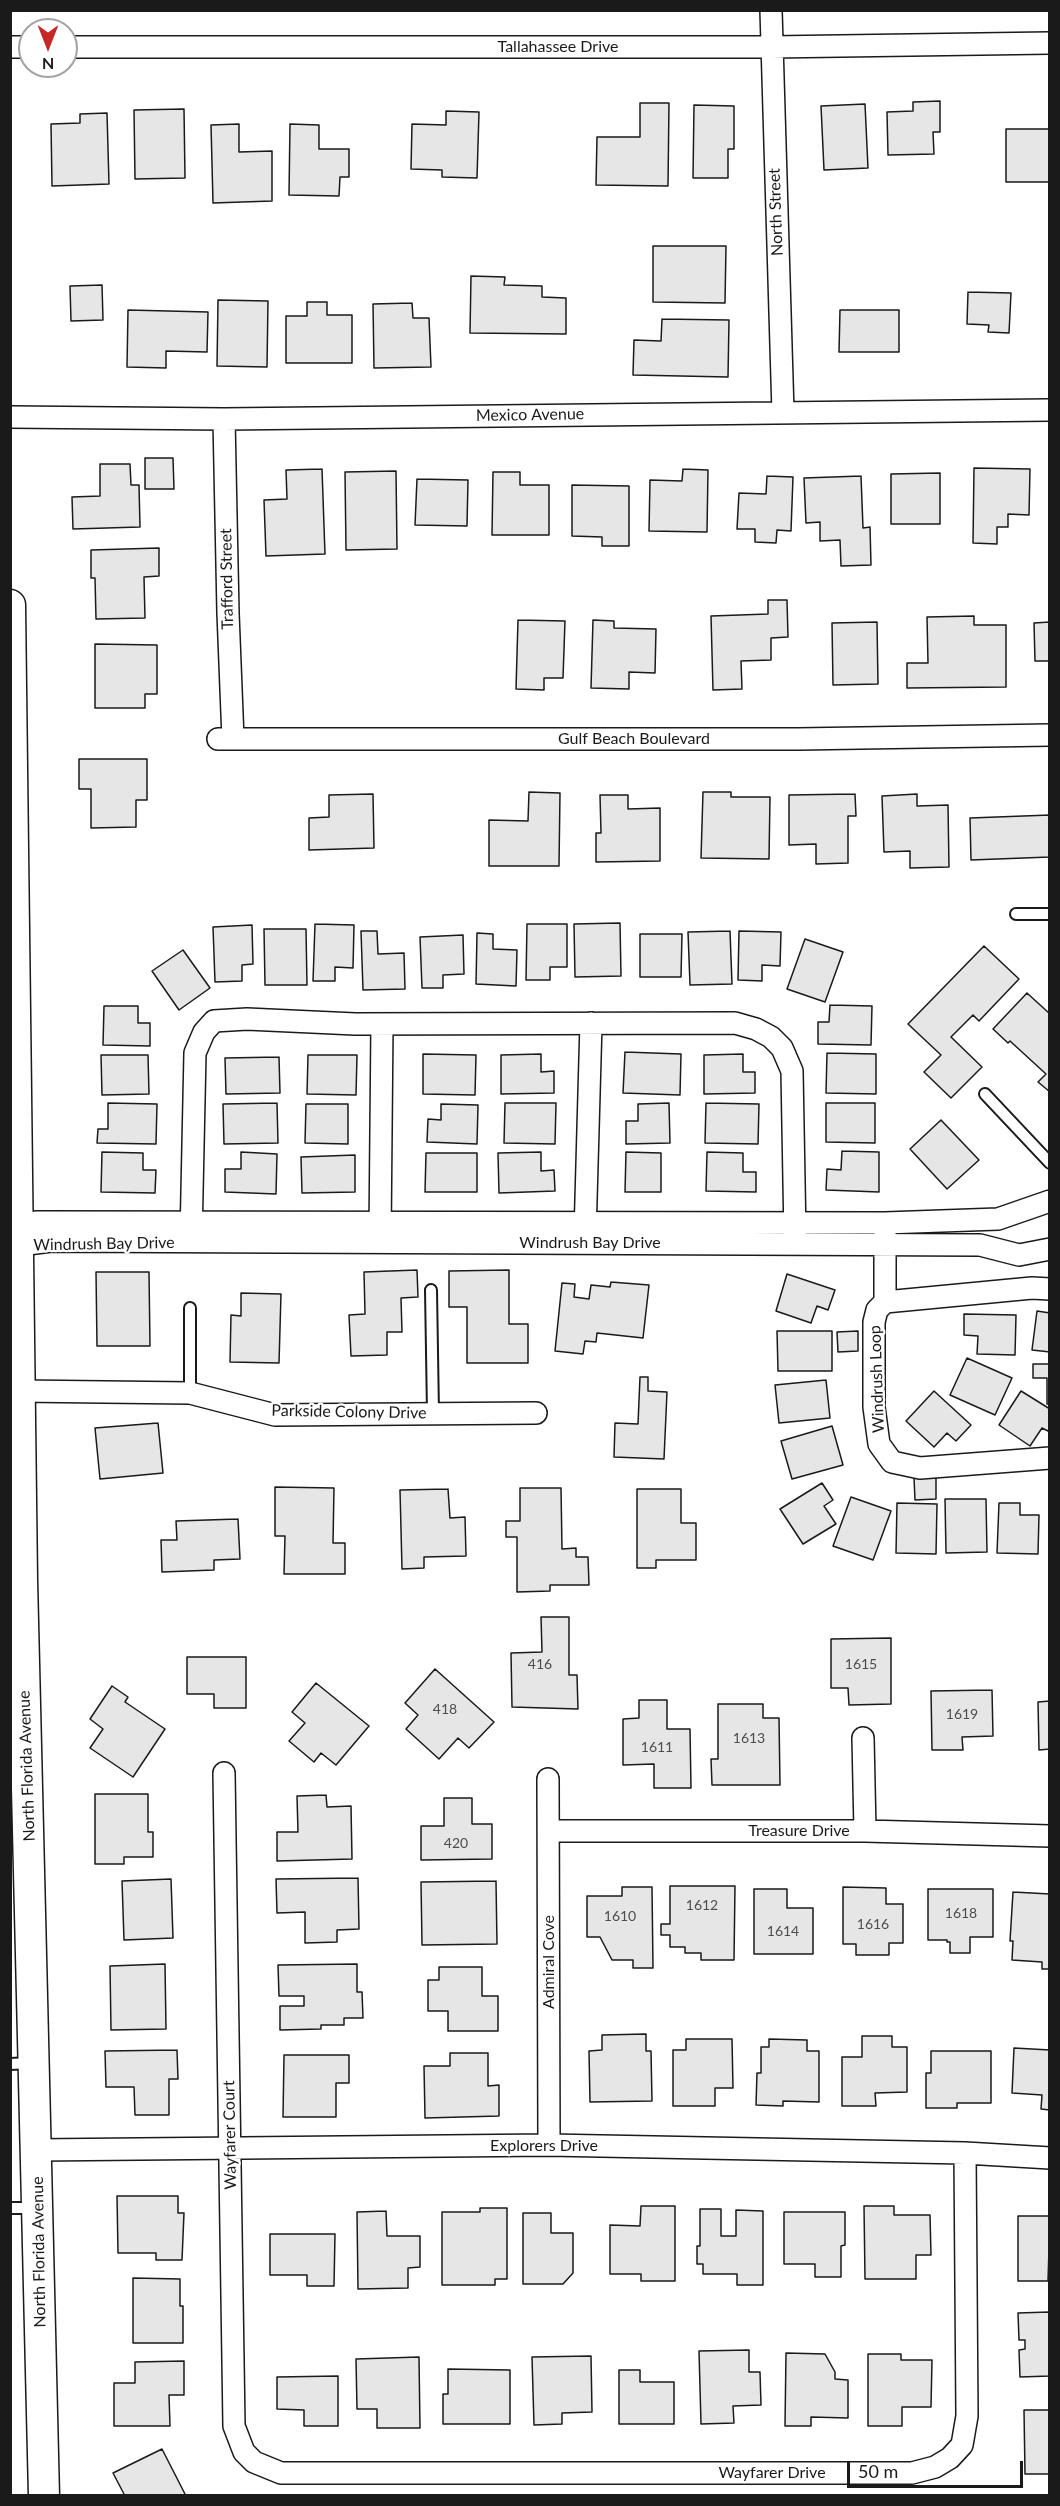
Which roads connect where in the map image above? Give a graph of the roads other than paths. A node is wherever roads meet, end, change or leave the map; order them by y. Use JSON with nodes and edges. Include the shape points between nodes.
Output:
{"nodes":[{"id":1,"x":771,"y":10,"type":"edge"},
{"id":2,"x":1050,"y":43,"type":"edge"},
{"id":3,"x":78,"y":47,"type":"edge"},
{"id":4,"x":771,"y":47,"type":"junction"},
{"id":5,"x":1050,"y":410,"type":"edge"},
{"id":6,"x":783,"y":413,"type":"junction"},
{"id":7,"x":10,"y":417,"type":"edge"},
{"id":8,"x":224,"y":418,"type":"junction"},
{"id":9,"x":10,"y":605,"type":"edge"},
{"id":10,"x":1050,"y":735,"type":"edge"},
{"id":11,"x":226,"y":739,"type":"joint"},
{"id":12,"x":13,"y":901,"type":"edge"},
{"id":13,"x":1016,"y":914,"type":"dead end"},
{"id":14,"x":1050,"y":915,"type":"edge"},
{"id":15,"x":591,"y":1023,"type":"junction"},
{"id":16,"x":382,"y":1024,"type":"junction"},
{"id":17,"x":985,"y":1094,"type":"dead end"},
{"id":18,"x":1050,"y":1163,"type":"edge"},
{"id":19,"x":1050,"y":1201,"type":"edge"},
{"id":20,"x":999,"y":1219,"type":"junction"},
{"id":21,"x":885,"y":1223,"type":"junction"},
{"id":22,"x":191,"y":1233,"type":"junction"},
{"id":23,"x":380,"y":1233,"type":"junction"},
{"id":24,"x":585,"y":1233,"type":"junction"},
{"id":25,"x":795,"y":1233,"type":"junction"},
{"id":26,"x":885,"y":1244,"type":"junction"},
{"id":27,"x":15,"y":1246,"type":"edge"},
{"id":28,"x":1050,"y":1249,"type":"edge"},
{"id":29,"x":1000,"y":1250,"type":"junction"},
{"id":30,"x":1050,"y":1289,"type":"edge"},
{"id":31,"x":431,"y":1290,"type":"dead end"},
{"id":32,"x":885,"y":1302,"type":"junction"},
{"id":33,"x":190,"y":1308,"type":"dead end"},
{"id":34,"x":20,"y":1391,"type":"junction"},
{"id":35,"x":190,"y":1393,"type":"junction"},
{"id":36,"x":433,"y":1413,"type":"junction"},
{"id":37,"x":537,"y":1413,"type":"dead end"},
{"id":38,"x":1050,"y":1458,"type":"edge"},
{"id":39,"x":16,"y":1580,"type":"edge"},
{"id":40,"x":18,"y":1677,"type":"edge"},
{"id":41,"x":863,"y":1738,"type":"dead end"},
{"id":42,"x":224,"y":1773,"type":"dead end"},
{"id":43,"x":548,"y":1779,"type":"dead end"},
{"id":44,"x":549,"y":1831,"type":"junction"},
{"id":45,"x":865,"y":1831,"type":"junction"},
{"id":46,"x":1050,"y":1836,"type":"edge"},
{"id":47,"x":23,"y":2063,"type":"edge"},
{"id":48,"x":549,"y":2145,"type":"junction"},
{"id":49,"x":231,"y":2148,"type":"junction"},
{"id":50,"x":37,"y":2150,"type":"junction"},
{"id":51,"x":965,"y":2153,"type":"junction"},
{"id":52,"x":1050,"y":2158,"type":"edge"},
{"id":53,"x":25,"y":2208,"type":"edge"},
{"id":54,"x":281,"y":2473,"type":"joint"},
{"id":55,"x":44,"y":2496,"type":"edge"}],
"edges":[{"from":1,"to":4,"type":"street","name":"North Street"},
{"from":2,"to":4,"type":"street","name":"Tallahassee Drive"},
{"from":3,"to":4,"type":"street","name":"Tallahassee Drive"},
{"from":4,"to":6,"type":"street","name":"North Street"},
{"from":5,"to":6,"type":"street","name":"Mexico Avenue"},
{"from":6,"to":8,"type":"street","name":"Mexico Avenue"},
{"from":7,"to":8,"type":"street","name":"Mexico Avenue"},
{"from":8,"to":11,"type":"street","name":"Trafford Street"},
{"from":9,"to":12,"type":"street","name":"North Florida Avenue"},
{"from":10,"to":11,"type":"street","name":"Gulf Beach Boulevard"},
{"from":12,"to":27,"type":"street","name":"North Florida Avenue"},
{"from":13,"to":14,"type":"lane"},
{"from":15,"to":16,"type":"street"},
{"from":15,"to":24,"type":"street"},
{"from":15,"to":25,"type":"street","via":[[735,1023],[756,1029],[782,1048],[792,1071]]},
{"from":16,"to":22,"type":"street","via":[[214,1021],[195,1053]]},
{"from":16,"to":23,"type":"street"},
{"from":17,"to":18,"type":"lane"},
{"from":19,"to":20,"type":"street","name":"Windrush Bay Drive"},
{"from":20,"to":21,"type":"street","name":"Windrush Bay Drive"},
{"from":20,"to":29,"type":"street"},
{"from":21,"to":25,"type":"street","name":"Windrush Bay Drive"},
{"from":21,"to":26,"type":"street"},
{"from":22,"to":23,"type":"street","name":"Windrush Bay Drive"},
{"from":22,"to":27,"type":"street","name":"Windrush Bay Drive"},
{"from":23,"to":24,"type":"street","name":"Windrush Bay Drive"},
{"from":24,"to":25,"type":"street","name":"Windrush Bay Drive"},
{"from":25,"to":26,"type":"street","name":"Windrush Bay Drive"},
{"from":26,"to":29,"type":"street","name":"Windrush Bay Drive","via":[[980,1245]]},
{"from":26,"to":32,"type":"street"},
{"from":27,"to":34,"type":"street","name":"North Florida Avenue"},
{"from":28,"to":29,"type":"street","name":"Windrush Bay Drive","via":[[1019,1255]]},
{"from":30,"to":32,"type":"street","name":"Windrush Loop"},
{"from":31,"to":36,"type":"lane"},
{"from":32,"to":38,"type":"street","name":"Windrush Loop","via":[[877,1310],[874,1322],[874,1407],[879,1444],[892,1462],[920,1468]]},
{"from":33,"to":35,"type":"lane"},
{"from":34,"to":35,"type":"street","name":"Parkside Colony Drive"},
{"from":34,"to":39,"type":"street","name":"North Florida Avenue"},
{"from":35,"to":36,"type":"street","name":"Parkside Colony Drive","via":[[275,1414]]},
{"from":36,"to":37,"type":"street","name":"Parkside Colony Drive"},
{"from":39,"to":40,"type":"street","name":"North Florida Avenue"},
{"from":40,"to":47,"type":"street","name":"North Florida Avenue"},
{"from":41,"to":45,"type":"street"},
{"from":42,"to":49,"type":"street","name":"Wayfarer Court"},
{"from":43,"to":44,"type":"street","name":"Admiral Cove"},
{"from":44,"to":45,"type":"street","name":"Treasure Drive"},
{"from":44,"to":48,"type":"street","name":"Admiral Cove"},
{"from":45,"to":46,"type":"street","name":"Treasure Drive"},
{"from":47,"to":50,"type":"street","name":"North Florida Avenue"},
{"from":48,"to":49,"type":"street","name":"Explorers Drive"},
{"from":48,"to":51,"type":"street","name":"Explorers Drive"},
{"from":49,"to":50,"type":"street","name":"Explorers Drive"},
{"from":49,"to":54,"type":"street","name":"Wayfarer Court","via":[[234,2426],[238,2440],[254,2462]]},
{"from":50,"to":53,"type":"street","name":"North Florida Avenue"},
{"from":51,"to":52,"type":"street","name":"Explorers Drive"},
{"from":51,"to":54,"type":"street","name":"Wayfarer Drive","via":[[967,2416],[962,2445],[935,2467],[912,2473]]},
{"from":53,"to":55,"type":"street","name":"North Florida Avenue"}]}
